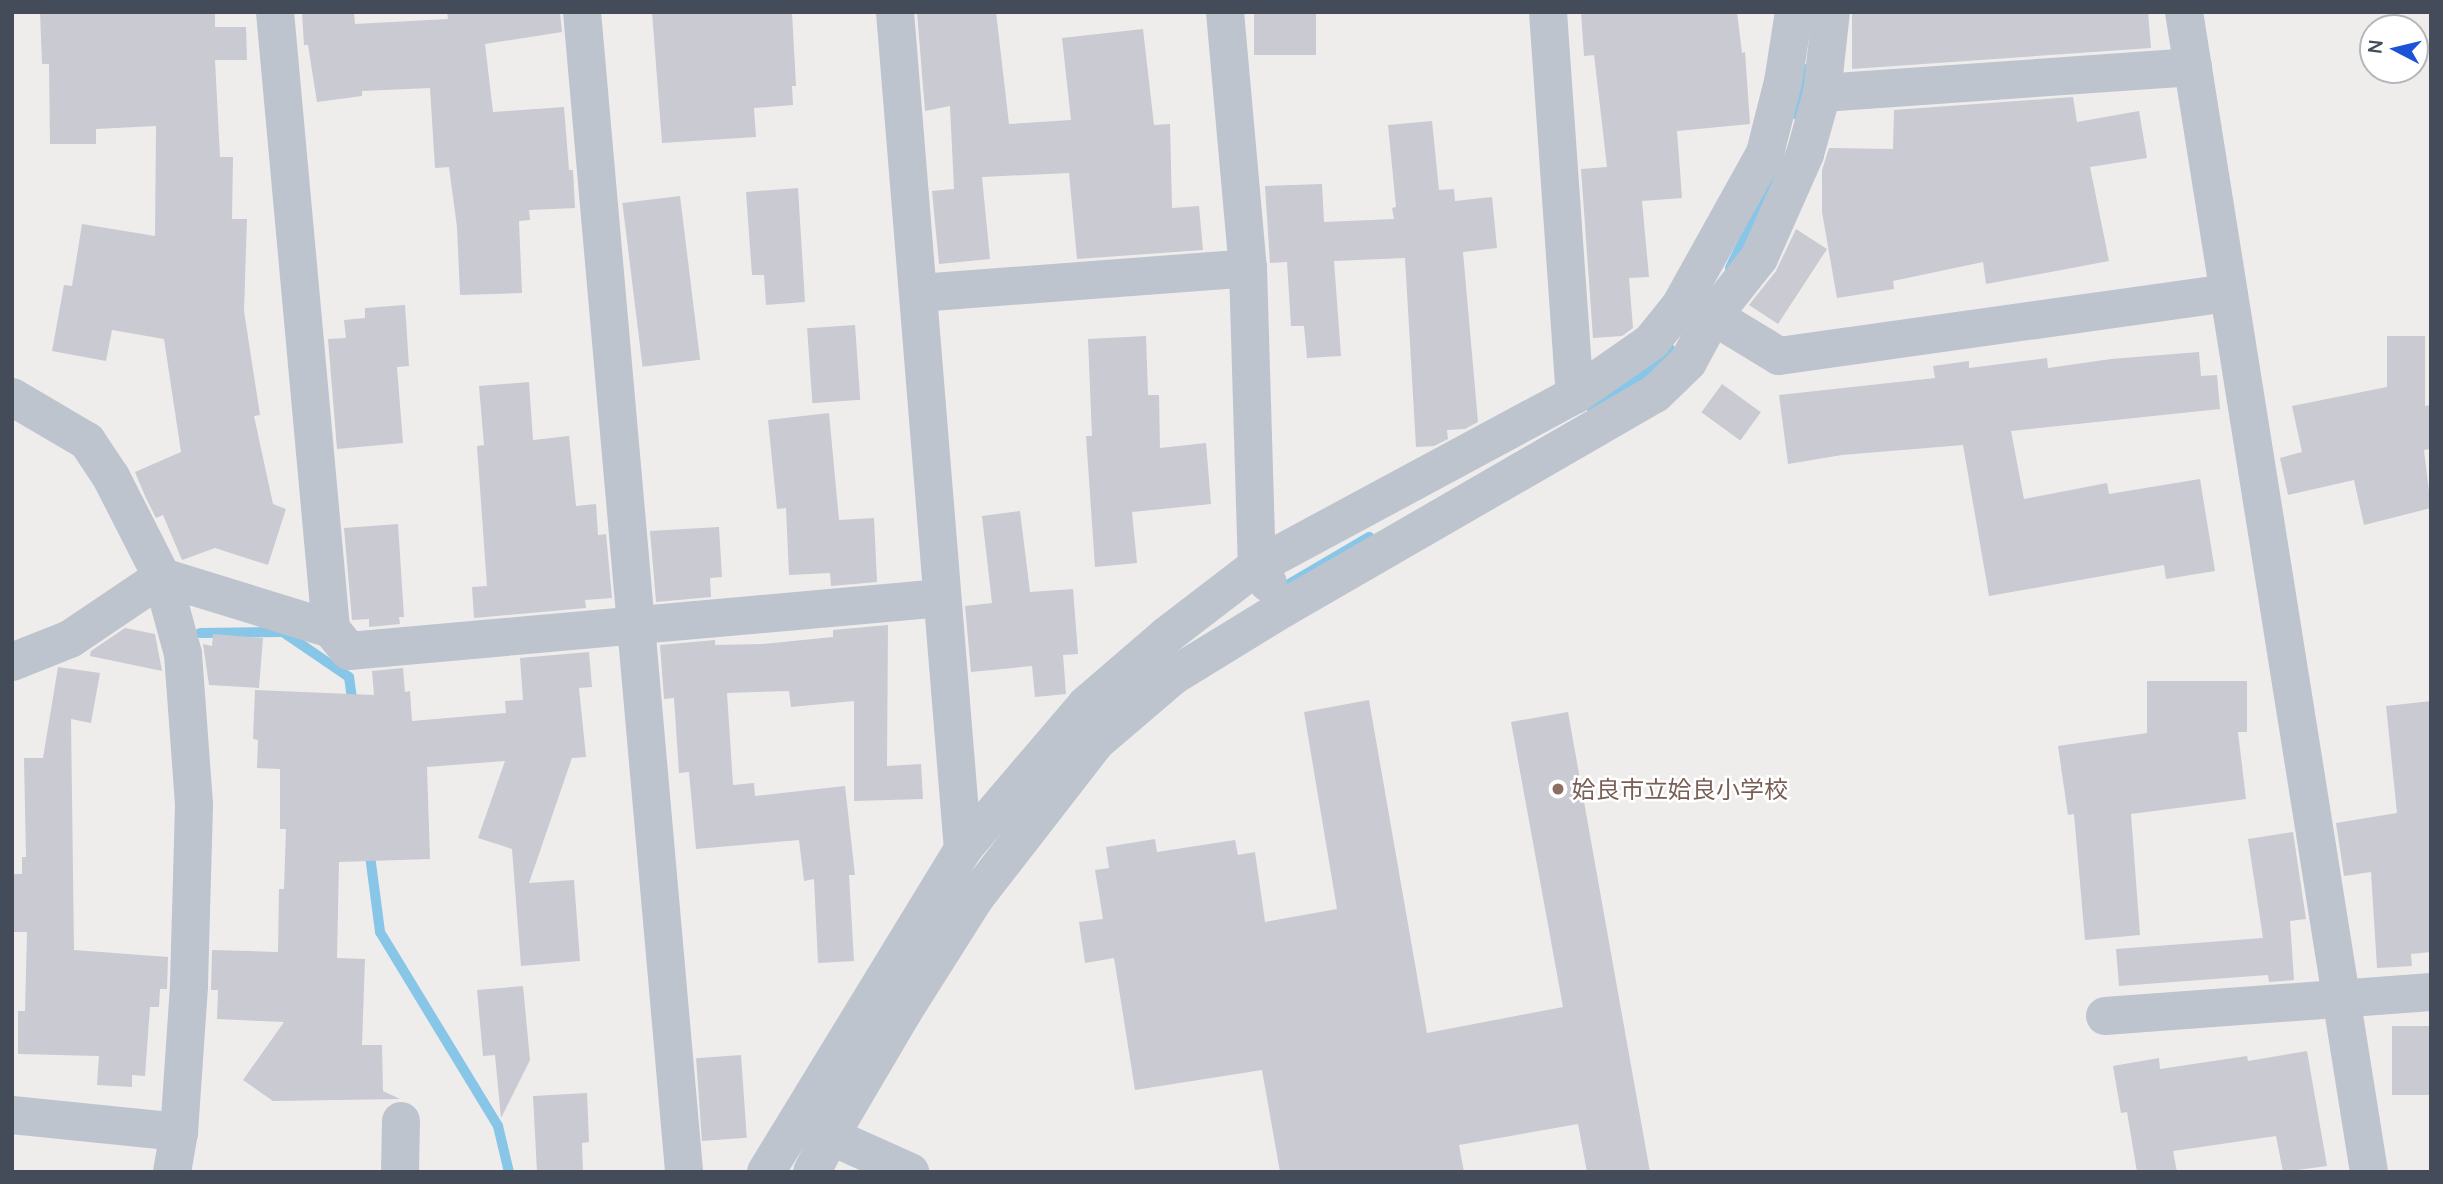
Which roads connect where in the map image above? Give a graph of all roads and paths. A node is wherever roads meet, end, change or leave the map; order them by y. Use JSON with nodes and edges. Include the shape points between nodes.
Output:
{"nodes":[{"id":1,"x":275,"y":12,"type":"edge"},
{"id":2,"x":582,"y":12,"type":"edge"},
{"id":3,"x":894,"y":12,"type":"edge"},
{"id":4,"x":1225,"y":12,"type":"edge"},
{"id":5,"x":1548,"y":12,"type":"edge"},
{"id":6,"x":1794,"y":12,"type":"edge"},
{"id":7,"x":1831,"y":12,"type":"edge"},
{"id":8,"x":2184,"y":12,"type":"edge"},
{"id":9,"x":2193,"y":67,"type":"junction"},
{"id":10,"x":1822,"y":93,"type":"junction"},
{"id":11,"x":1248,"y":268,"type":"junction"},
{"id":12,"x":919,"y":293,"type":"junction"},
{"id":13,"x":2228,"y":293,"type":"junction"},
{"id":14,"x":1713,"y":316,"type":"junction"},
{"id":15,"x":1575,"y":395,"type":"junction"},
{"id":16,"x":12,"y":397,"type":"edge"},
{"id":17,"x":1258,"y":566,"type":"junction"},
{"id":18,"x":162,"y":577,"type":"junction"},
{"id":19,"x":942,"y":598,"type":"junction"},
{"id":20,"x":1284,"y":608,"type":"junction"},
{"id":21,"x":636,"y":623,"type":"junction"},
{"id":22,"x":331,"y":629,"type":"junction"},
{"id":23,"x":12,"y":662,"type":"edge"},
{"id":24,"x":963,"y":849,"type":"junction"},
{"id":25,"x":2431,"y":992,"type":"edge"},
{"id":26,"x":2341,"y":998,"type":"junction"},
{"id":27,"x":2105,"y":1016,"type":"dead end"},
{"id":28,"x":12,"y":1115,"type":"edge"},
{"id":29,"x":401,"y":1121,"type":"dead end"},
{"id":30,"x":178,"y":1132,"type":"junction"},
{"id":31,"x":830,"y":1136,"type":"junction"},
{"id":32,"x":172,"y":1172,"type":"edge"},
{"id":33,"x":400,"y":1172,"type":"edge"},
{"id":34,"x":684,"y":1172,"type":"edge"},
{"id":35,"x":766,"y":1172,"type":"edge"},
{"id":36,"x":812,"y":1172,"type":"edge"},
{"id":37,"x":910,"y":1172,"type":"edge"},
{"id":38,"x":2370,"y":1172,"type":"edge"}],
"edges":[{"from":1,"to":22,"type":"street"},
{"from":2,"to":21,"type":"street"},
{"from":3,"to":12,"type":"street"},
{"from":4,"to":11,"type":"street"},
{"from":5,"to":15,"type":"street"},
{"from":6,"to":15,"type":"street","via":[[1765,153],[1680,306],[1651,342]]},
{"from":7,"to":10,"type":"street"},
{"from":8,"to":9,"type":"street"},
{"from":9,"to":10,"type":"street"},
{"from":9,"to":13,"type":"street"},
{"from":10,"to":14,"type":"street","via":[[1805,153],[1759,258]]},
{"from":11,"to":12,"type":"street"},
{"from":11,"to":17,"type":"street"},
{"from":12,"to":19,"type":"street"},
{"from":13,"to":14,"type":"street","via":[[1779,356]]},
{"from":13,"to":26,"type":"street"},
{"from":14,"to":20,"type":"street","via":[[1688,362],[1655,394]]},
{"from":15,"to":17,"type":"street"},
{"from":16,"to":18,"type":"street","via":[[87,441],[111,477]]},
{"from":17,"to":20,"type":"street"},
{"from":17,"to":24,"type":"street","via":[[1167,635],[1086,705]]},
{"from":18,"to":22,"type":"street"},
{"from":18,"to":23,"type":"street","via":[[70,639]]},
{"from":18,"to":30,"type":"street","via":[[183,654],[194,805],[189,986]]},
{"from":19,"to":21,"type":"street"},
{"from":19,"to":24,"type":"street"},
{"from":20,"to":31,"type":"street","via":[[1173,676],[1097,741],[975,898]]},
{"from":21,"to":22,"type":"street","via":[[349,650]]},
{"from":21,"to":34,"type":"street"},
{"from":24,"to":35,"type":"street"},
{"from":25,"to":26,"type":"street"},
{"from":26,"to":27,"type":"street"},
{"from":26,"to":38,"type":"street"},
{"from":28,"to":30,"type":"street"},
{"from":29,"to":33,"type":"street"},
{"from":30,"to":32,"type":"street"},
{"from":31,"to":36,"type":"street"},
{"from":31,"to":37,"type":"street"}]}
